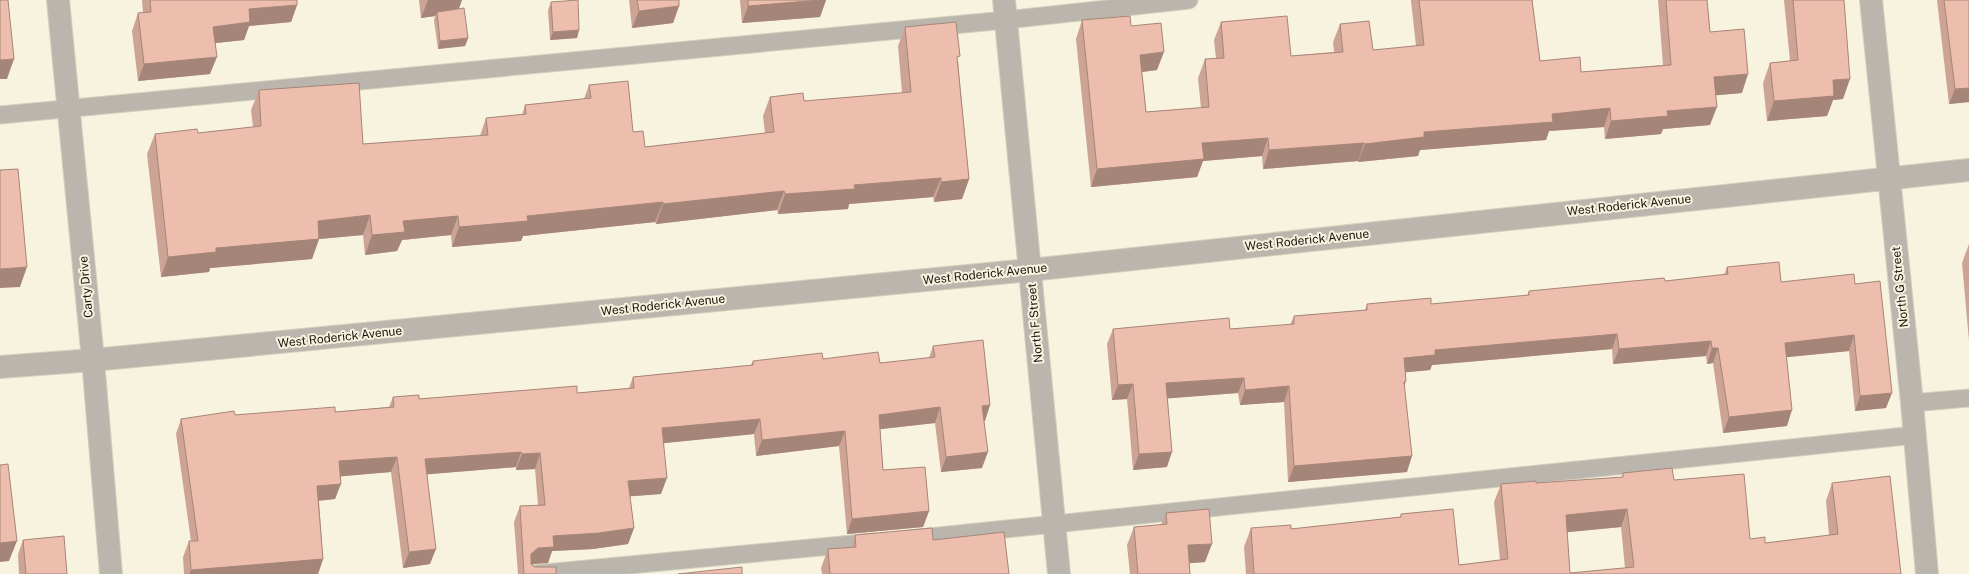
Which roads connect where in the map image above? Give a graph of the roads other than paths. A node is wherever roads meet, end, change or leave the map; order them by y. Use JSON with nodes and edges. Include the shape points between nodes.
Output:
{"nodes":[{"id":1,"x":58,"y":0,"type":"edge"},
{"id":2,"x":1189,"y":0,"type":"edge"},
{"id":3,"x":1871,"y":0,"type":"edge"},
{"id":4,"x":1005,"y":10,"type":"edge"},
{"id":5,"x":69,"y":109,"type":"junction"},
{"id":6,"x":0,"y":115,"type":"edge"},
{"id":7,"x":1969,"y":170,"type":"edge"},
{"id":8,"x":1888,"y":178,"type":"junction"},
{"id":9,"x":1030,"y":270,"type":"junction"},
{"id":10,"x":93,"y":360,"type":"junction"},
{"id":11,"x":0,"y":367,"type":"edge"},
{"id":12,"x":1969,"y":398,"type":"edge"},
{"id":13,"x":1912,"y":403,"type":"junction"},
{"id":14,"x":1915,"y":435,"type":"junction"},
{"id":15,"x":1054,"y":525,"type":"junction"},
{"id":16,"x":111,"y":574,"type":"edge"},
{"id":17,"x":534,"y":574,"type":"edge"},
{"id":18,"x":1059,"y":574,"type":"edge"},
{"id":19,"x":1927,"y":574,"type":"edge"}],
"edges":[{"from":1,"to":5,"type":"street","name":"Carty Drive"},
{"from":2,"to":4,"type":"lane"},
{"from":3,"to":8,"type":"street","name":"North G Street"},
{"from":4,"to":5,"type":"lane"},
{"from":4,"to":9,"type":"street","name":"North F Street"},
{"from":5,"to":6,"type":"lane"},
{"from":5,"to":10,"type":"street","name":"Carty Drive"},
{"from":7,"to":8,"type":"street","name":"West Roderick Avenue"},
{"from":8,"to":9,"type":"street","name":"West Roderick Avenue"},
{"from":8,"to":13,"type":"street","name":"North G Street"},
{"from":9,"to":10,"type":"street","name":"West Roderick Avenue"},
{"from":9,"to":15,"type":"street","name":"North F Street"},
{"from":10,"to":11,"type":"street","name":"West Roderick Avenue"},
{"from":10,"to":16,"type":"street","name":"Carty Drive"},
{"from":12,"to":13,"type":"lane"},
{"from":13,"to":14,"type":"street","name":"North G Street"},
{"from":14,"to":15,"type":"lane"},
{"from":14,"to":19,"type":"street","name":"North G Street"},
{"from":15,"to":17,"type":"lane"},
{"from":15,"to":18,"type":"street","name":"North F Street"}]}
